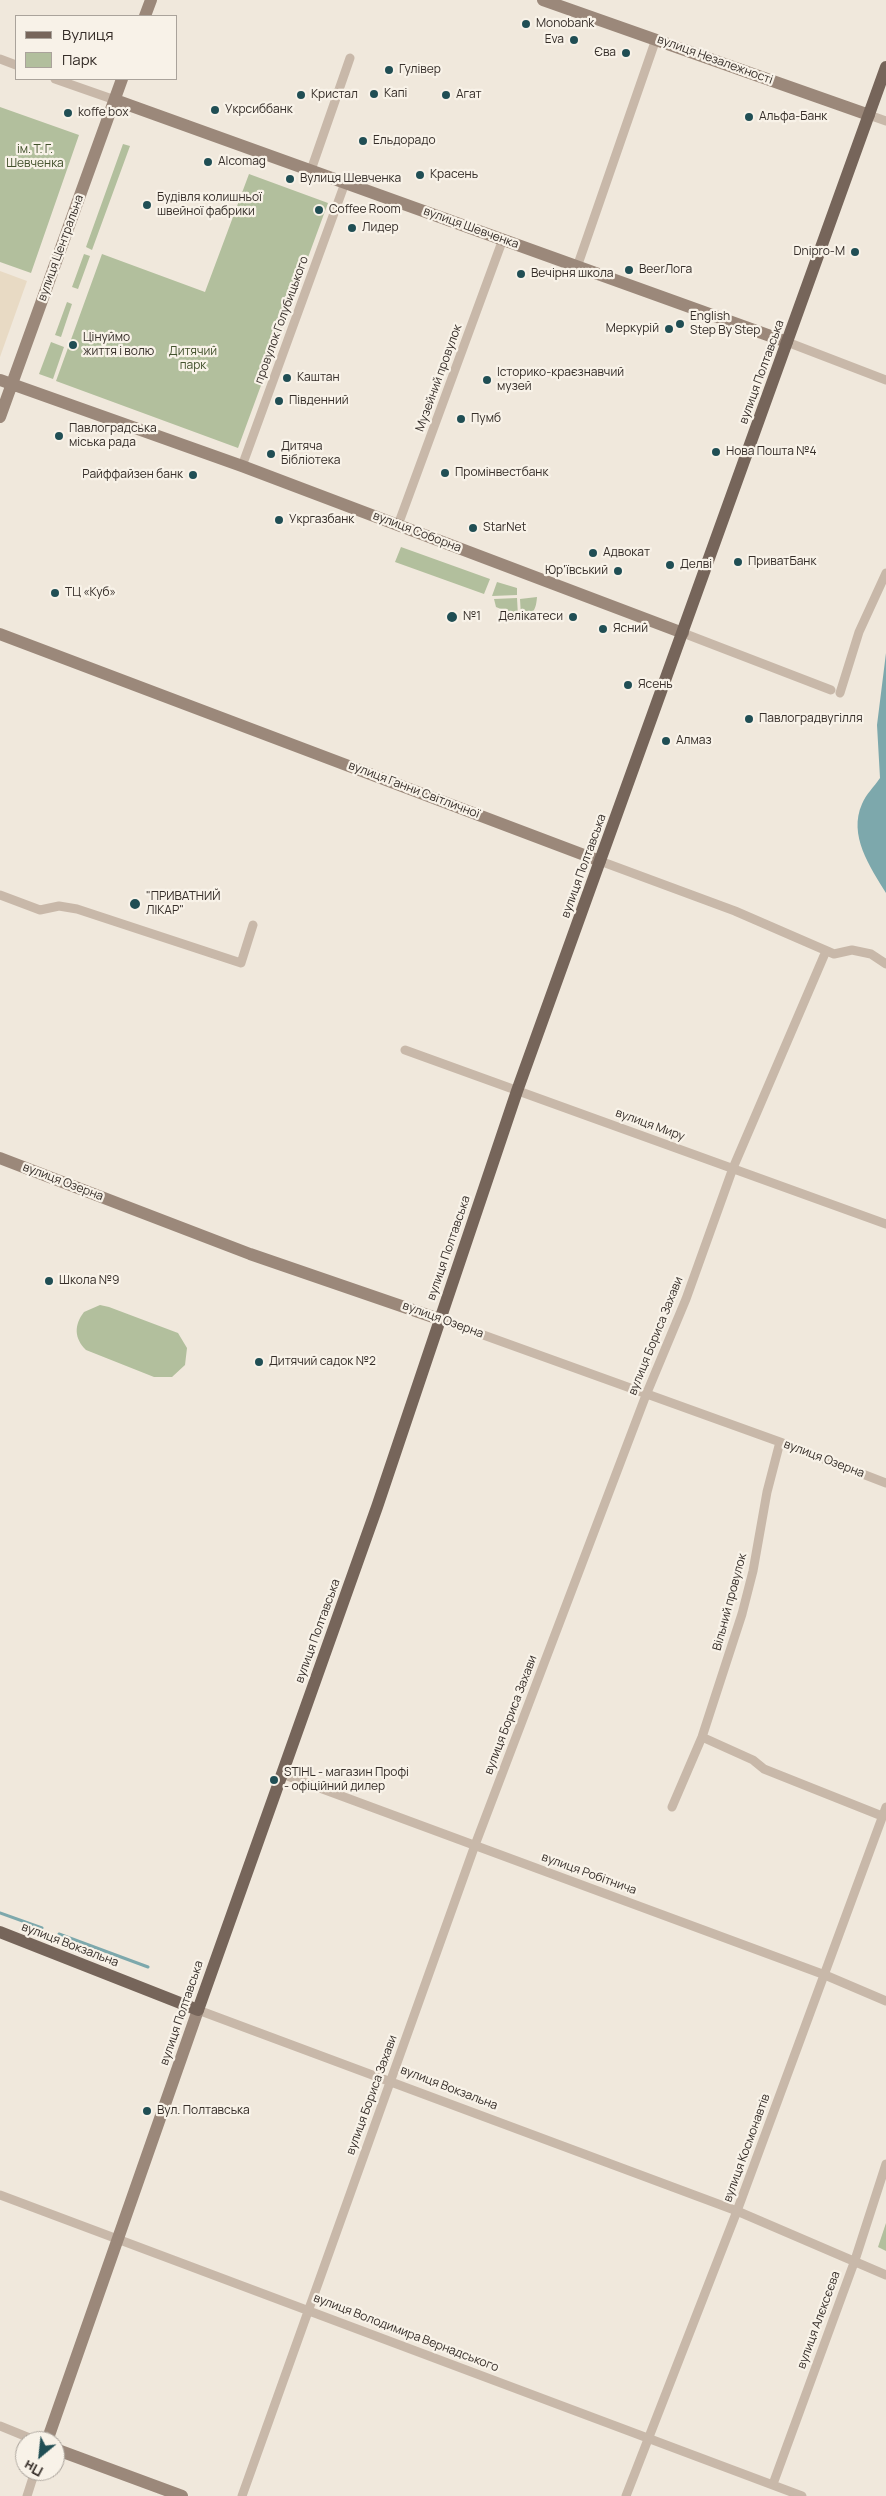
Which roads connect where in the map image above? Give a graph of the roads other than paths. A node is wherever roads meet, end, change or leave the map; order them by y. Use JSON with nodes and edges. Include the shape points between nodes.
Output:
{"nodes":[{"id":1,"x":151,"y":0,"type":"edge"},
{"id":2,"x":543,"y":0,"type":"edge"},
{"id":3,"x":145,"y":15,"type":"edge"},
{"id":4,"x":656,"y":39,"type":"junction"},
{"id":5,"x":350,"y":58,"type":"dead end"},
{"id":6,"x":0,"y":59,"type":"edge"},
{"id":7,"x":15,"y":65,"type":"edge"},
{"id":8,"x":886,"y":68,"type":"edge"},
{"id":9,"x":58,"y":80,"type":"edge"},
{"id":10,"x":122,"y":80,"type":"edge"},
{"id":11,"x":114,"y":100,"type":"junction"},
{"id":12,"x":869,"y":115,"type":"junction"},
{"id":13,"x":886,"y":121,"type":"edge"},
{"id":14,"x":311,"y":170,"type":"junction"},
{"id":15,"x":345,"y":183,"type":"junction"},
{"id":16,"x":503,"y":240,"type":"junction"},
{"id":17,"x":577,"y":266,"type":"junction"},
{"id":18,"x":787,"y":342,"type":"junction"},
{"id":19,"x":886,"y":380,"type":"edge"},
{"id":20,"x":6,"y":382,"type":"edge"},
{"id":21,"x":0,"y":417,"type":"edge"},
{"id":22,"x":242,"y":466,"type":"junction"},
{"id":23,"x":398,"y":525,"type":"junction"},
{"id":24,"x":886,"y":573,"type":"edge"},
{"id":25,"x":0,"y":634,"type":"edge"},
{"id":26,"x":683,"y":634,"type":"junction"},
{"id":27,"x":600,"y":861,"type":"junction"},
{"id":28,"x":0,"y":895,"type":"edge"},
{"id":29,"x":253,"y":925,"type":"dead end"},
{"id":30,"x":826,"y":951,"type":"junction"},
{"id":31,"x":886,"y":964,"type":"edge"},
{"id":32,"x":405,"y":1050,"type":"dead end"},
{"id":33,"x":517,"y":1091,"type":"junction"},
{"id":34,"x":0,"y":1158,"type":"edge"},
{"id":35,"x":733,"y":1168,"type":"junction"},
{"id":36,"x":886,"y":1224,"type":"edge"},
{"id":37,"x":439,"y":1319,"type":"junction"},
{"id":38,"x":646,"y":1395,"type":"junction"},
{"id":39,"x":780,"y":1442,"type":"junction"},
{"id":40,"x":886,"y":1483,"type":"edge"},
{"id":41,"x":702,"y":1737,"type":"junction"},
{"id":42,"x":282,"y":1774,"type":"junction"},
{"id":43,"x":672,"y":1807,"type":"dead end"},
{"id":44,"x":886,"y":1807,"type":"edge"},
{"id":45,"x":882,"y":1816,"type":"junction"},
{"id":46,"x":475,"y":1845,"type":"junction"},
{"id":47,"x":0,"y":1932,"type":"edge"},
{"id":48,"x":825,"y":1975,"type":"junction"},
{"id":49,"x":886,"y":2001,"type":"edge"},
{"id":50,"x":198,"y":2010,"type":"junction"},
{"id":51,"x":391,"y":2081,"type":"junction"},
{"id":52,"x":886,"y":2164,"type":"edge"},
{"id":53,"x":0,"y":2195,"type":"edge"},
{"id":54,"x":737,"y":2211,"type":"junction"},
{"id":55,"x":119,"y":2238,"type":"junction"},
{"id":56,"x":855,"y":2260,"type":"junction"},
{"id":57,"x":886,"y":2275,"type":"edge"},
{"id":58,"x":309,"y":2310,"type":"junction"},
{"id":59,"x":0,"y":2426,"type":"edge"},
{"id":60,"x":51,"y":2431,"type":"edge"},
{"id":61,"x":15,"y":2432,"type":"edge"},
{"id":62,"x":649,"y":2438,"type":"junction"},
{"id":63,"x":65,"y":2453,"type":"edge"},
{"id":64,"x":32,"y":2481,"type":"edge"},
{"id":65,"x":773,"y":2484,"type":"junction"},
{"id":66,"x":786,"y":2493,"type":"edge"},
{"id":67,"x":27,"y":2496,"type":"edge"},
{"id":68,"x":182,"y":2496,"type":"edge"},
{"id":69,"x":242,"y":2496,"type":"edge"},
{"id":70,"x":626,"y":2496,"type":"edge"},
{"id":71,"x":802,"y":2496,"type":"edge"}],
"edges":[{"from":1,"to":3,"type":"street"},
{"from":2,"to":4,"type":"street","name":"вулиця Незалежності"},
{"from":4,"to":12,"type":"street","name":"вулиця Незалежності"},
{"from":4,"to":17,"type":"street"},
{"from":5,"to":14,"type":"street"},
{"from":6,"to":7,"type":"street"},
{"from":8,"to":12,"type":"main road","name":"вулиця Полтавська"},
{"from":9,"to":11,"type":"street","name":"вулиця Шевченка"},
{"from":10,"to":11,"type":"street","name":"вулиця Центральна"},
{"from":11,"to":14,"type":"street","name":"вулиця Шевченка"},
{"from":11,"to":20,"type":"street","name":"вулиця Центральна"},
{"from":12,"to":13,"type":"street","name":"вулиця Незалежності"},
{"from":12,"to":18,"type":"main road","name":"вулиця Полтавська"},
{"from":14,"to":15,"type":"street","name":"вулиця Шевченка"},
{"from":15,"to":16,"type":"street","name":"вулиця Шевченка"},
{"from":15,"to":22,"type":"street","name":"провулок Голубицького"},
{"from":16,"to":17,"type":"street","name":"вулиця Шевченка"},
{"from":16,"to":23,"type":"street","name":"Музейний провулок"},
{"from":17,"to":18,"type":"street","name":"вулиця Шевченка"},
{"from":18,"to":19,"type":"street","name":"вулиця Шевченка"},
{"from":18,"to":26,"type":"main road","name":"вулиця Полтавська"},
{"from":20,"to":21,"type":"street","name":"вулиця Центральна"},
{"from":20,"to":22,"type":"street","name":"вулиця Соборна"},
{"from":22,"to":23,"type":"street","name":"вулиця Соборна"},
{"from":23,"to":26,"type":"street","name":"вулиця Соборна"},
{"from":24,"to":26,"type":"street","name":"вулиця Соборна","via":[[836,692]]},
{"from":25,"to":27,"type":"street","name":"вулиця Ганни Світличної"},
{"from":26,"to":27,"type":"main road","name":"вулиця Полтавська"},
{"from":27,"to":30,"type":"street","name":"вулиця Ганни Світличної","via":[[735,912]]},
{"from":27,"to":33,"type":"main road","name":"вулиця Полтавська"},
{"from":28,"to":29,"type":"street","via":[[40,910],[59,906],[77,909],[240,963]]},
{"from":30,"to":31,"type":"street","via":[[834,954],[852,950],[871,954]]},
{"from":30,"to":35,"type":"street","name":"вулиця Бориса Захави"},
{"from":32,"to":33,"type":"street","name":"вулиця Миру"},
{"from":33,"to":35,"type":"street","name":"вулиця Миру"},
{"from":33,"to":37,"type":"main road","name":"вулиця Полтавська"},
{"from":34,"to":37,"type":"street","name":"вулиця Озерна","via":[[250,1254]]},
{"from":35,"to":36,"type":"street","name":"вулиця Миру"},
{"from":35,"to":38,"type":"street","name":"вулиця Бориса Захави","via":[[686,1299]]},
{"from":37,"to":38,"type":"street","name":"вулиця Озерна"},
{"from":37,"to":42,"type":"main road","name":"вулиця Полтавська","via":[[377,1507]]},
{"from":38,"to":39,"type":"street","name":"вулиця Озерна"},
{"from":38,"to":46,"type":"street","name":"вулиця Бориса Захави"},
{"from":39,"to":40,"type":"street","name":"вулиця Озерна"},
{"from":39,"to":41,"type":"street","name":"Вільний провулок","via":[[742,1614]]},
{"from":41,"to":43,"type":"street","name":"Вільний провулок"},
{"from":41,"to":45,"type":"street","via":[[754,1760],[764,1769]]},
{"from":42,"to":46,"type":"street","name":"вулиця Робітнича"},
{"from":42,"to":50,"type":"main road","name":"вулиця Полтавська"},
{"from":44,"to":45,"type":"street","name":"вулиця Космонавтів"},
{"from":45,"to":48,"type":"street","name":"вулиця Космонавтів"},
{"from":46,"to":48,"type":"street","name":"вулиця Робітнича"},
{"from":46,"to":51,"type":"street","name":"вулиця Бориса Захави"},
{"from":47,"to":50,"type":"main road","name":"вулиця Вокзальна"},
{"from":48,"to":49,"type":"street","name":"вулиця Робітнича"},
{"from":48,"to":54,"type":"street","name":"вулиця Космонавтів"},
{"from":50,"to":51,"type":"street","name":"вулиця Вокзальна"},
{"from":50,"to":55,"type":"street","name":"вулиця Полтавська"},
{"from":51,"to":54,"type":"street","name":"вулиця Вокзальна"},
{"from":51,"to":58,"type":"street","name":"вулиця Бориса Захави"},
{"from":52,"to":56,"type":"street","name":"вулиця Алєксєєва"},
{"from":53,"to":55,"type":"street","name":"вулиця Володимира Вернадського"},
{"from":54,"to":56,"type":"street","name":"вулиця Вокзальна"},
{"from":54,"to":62,"type":"street","name":"вулиця Космонавтів"},
{"from":55,"to":58,"type":"street","name":"вулиця Володимира Вернадського"},
{"from":55,"to":60,"type":"street","name":"вулиця Полтавська"},
{"from":56,"to":57,"type":"street","name":"вулиця Вокзальна"},
{"from":56,"to":65,"type":"street","name":"вулиця Алєксєєва"},
{"from":58,"to":62,"type":"street","name":"вулиця Володимира Вернадського"},
{"from":58,"to":69,"type":"street","name":"вулиця Бориса Захави"},
{"from":59,"to":61,"type":"street"},
{"from":62,"to":65,"type":"street","name":"вулиця Володимира Вернадського"},
{"from":62,"to":70,"type":"street","name":"вулиця Космонавтів"},
{"from":63,"to":68,"type":"street"},
{"from":64,"to":67,"type":"street"},
{"from":65,"to":66,"type":"street","name":"вулиця Володимира Вернадського"},
{"from":66,"to":71,"type":"street","name":"вулиця Володимира Вернадського"}]}
